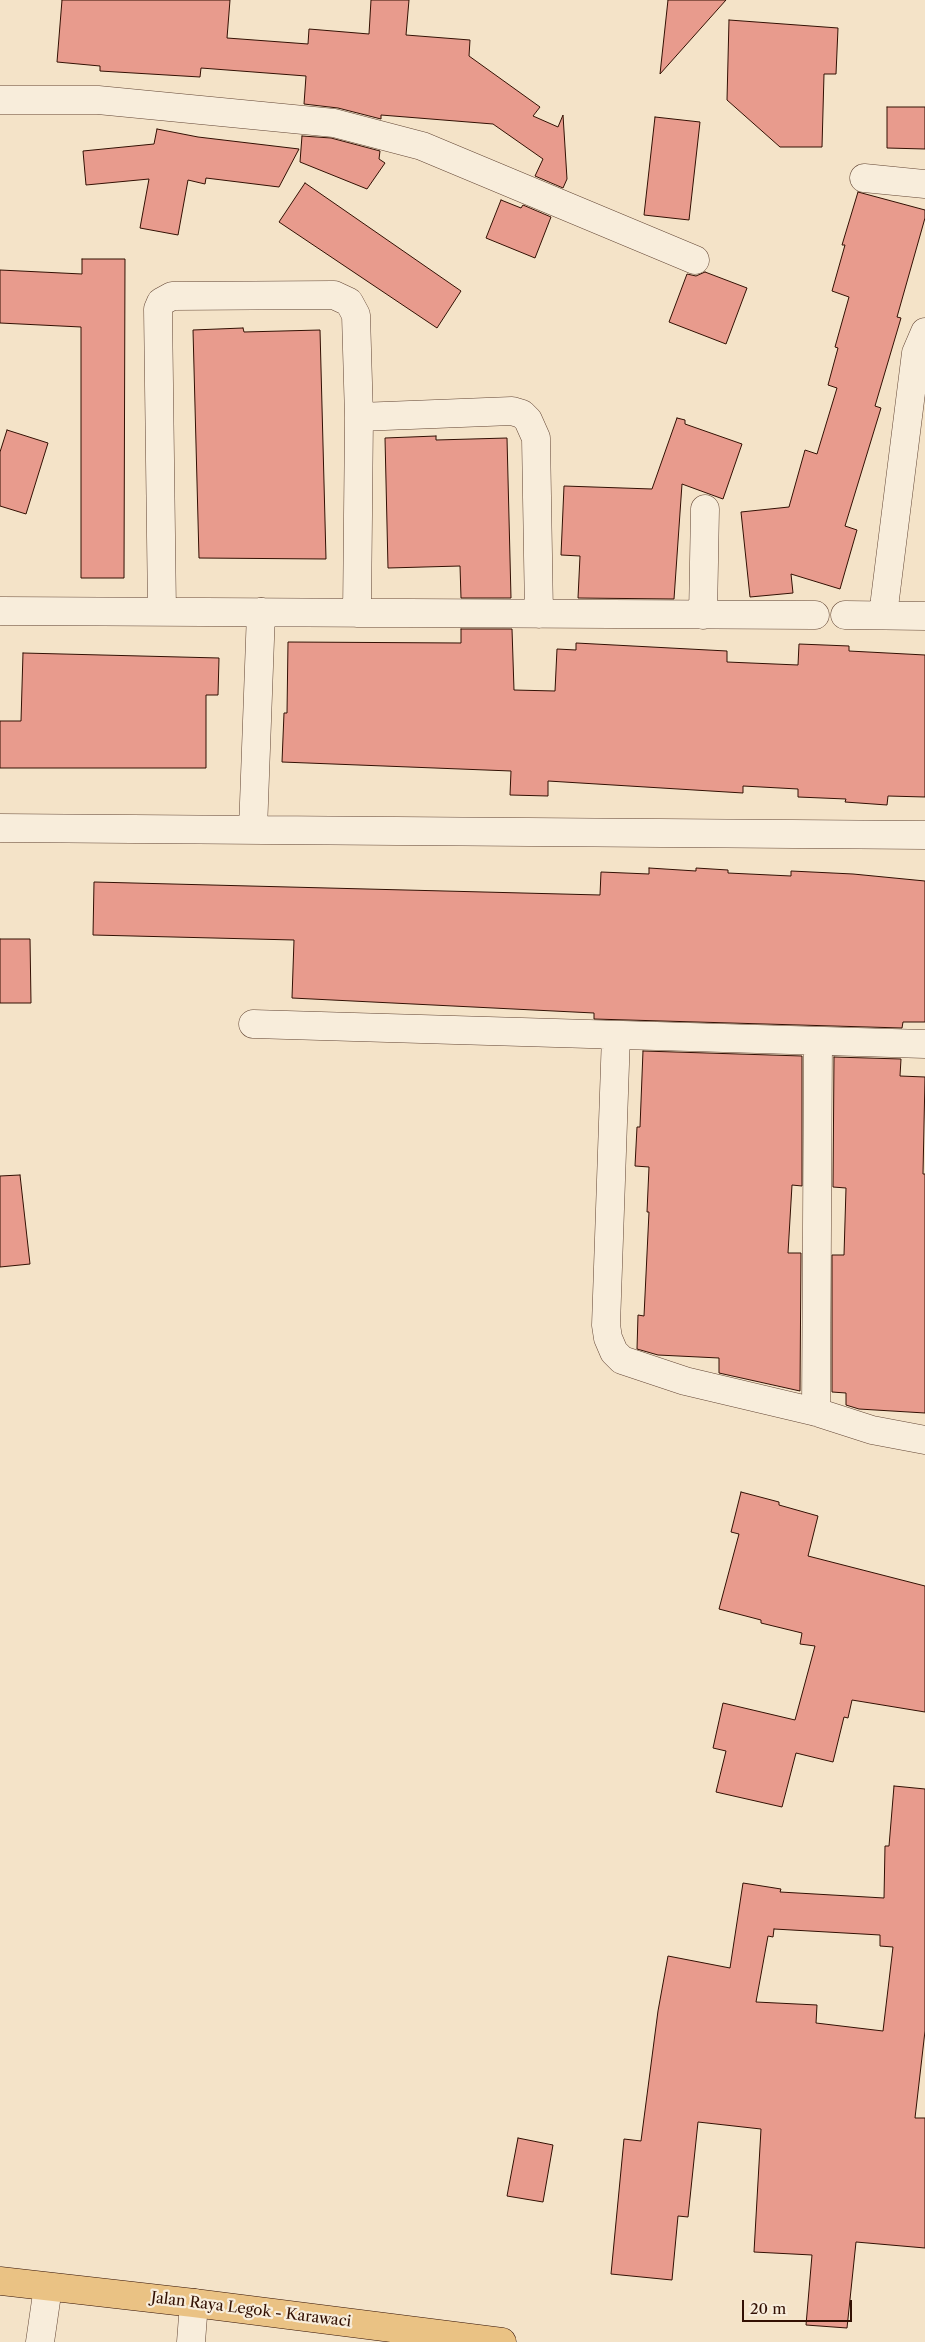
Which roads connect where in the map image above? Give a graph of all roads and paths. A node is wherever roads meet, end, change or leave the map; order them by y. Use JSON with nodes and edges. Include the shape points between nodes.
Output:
{"nodes":[{"id":1,"x":0,"y":100,"type":"edge"},
{"id":2,"x":864,"y":178,"type":"dead end"},
{"id":3,"x":925,"y":184,"type":"edge"},
{"id":4,"x":695,"y":260,"type":"dead end"},
{"id":5,"x":925,"y":332,"type":"edge"},
{"id":6,"x":360,"y":417,"type":"junction"},
{"id":7,"x":705,"y":509,"type":"dead end"},
{"id":8,"x":0,"y":611,"type":"edge"},
{"id":9,"x":162,"y":611,"type":"junction"},
{"id":10,"x":261,"y":612,"type":"junction"},
{"id":11,"x":356,"y":613,"type":"junction"},
{"id":12,"x":539,"y":614,"type":"junction"},
{"id":13,"x":703,"y":615,"type":"junction"},
{"id":14,"x":815,"y":615,"type":"dead end"},
{"id":15,"x":845,"y":615,"type":"dead end"},
{"id":16,"x":883,"y":616,"type":"junction"},
{"id":17,"x":925,"y":616,"type":"edge"},
{"id":18,"x":0,"y":828,"type":"edge"},
{"id":19,"x":253,"y":830,"type":"junction"},
{"id":20,"x":925,"y":835,"type":"edge"},
{"id":21,"x":253,"y":1024,"type":"dead end"},
{"id":22,"x":616,"y":1034,"type":"junction"},
{"id":23,"x":818,"y":1041,"type":"junction"},
{"id":24,"x":925,"y":1044,"type":"edge"},
{"id":25,"x":816,"y":1412,"type":"junction"},
{"id":26,"x":925,"y":1440,"type":"edge"},
{"id":27,"x":0,"y":2280,"type":"edge"},
{"id":28,"x":48,"y":2286,"type":"junction"},
{"id":29,"x":194,"y":2303,"type":"junction"},
{"id":30,"x":40,"y":2342,"type":"edge"},
{"id":31,"x":191,"y":2342,"type":"edge"},
{"id":32,"x":502,"y":2342,"type":"edge"}],
"edges":[{"from":1,"to":4,"type":"street","via":[[98,100],[334,123],[422,146]]},
{"from":2,"to":3,"type":"street"},
{"from":5,"to":16,"type":"street","via":[[916,353]]},
{"from":6,"to":9,"type":"street","via":[[356,315],[344,298],[334,295],[172,296],[161,302],[158,309]]},
{"from":6,"to":11,"type":"street"},
{"from":6,"to":12,"type":"street","via":[[512,411],[528,420],[536,438]]},
{"from":7,"to":13,"type":"street"},
{"from":8,"to":9,"type":"street"},
{"from":9,"to":10,"type":"street"},
{"from":10,"to":11,"type":"street"},
{"from":10,"to":19,"type":"street"},
{"from":11,"to":12,"type":"street"},
{"from":12,"to":13,"type":"street"},
{"from":13,"to":14,"type":"street"},
{"from":15,"to":16,"type":"street"},
{"from":16,"to":17,"type":"street"},
{"from":18,"to":19,"type":"street"},
{"from":19,"to":20,"type":"street"},
{"from":21,"to":22,"type":"street"},
{"from":22,"to":23,"type":"street"},
{"from":22,"to":25,"type":"street","via":[[606,1325],[614,1352],[622,1360],[685,1382]]},
{"from":23,"to":24,"type":"street"},
{"from":23,"to":25,"type":"street"},
{"from":25,"to":26,"type":"street","via":[[872,1430]]},
{"from":27,"to":28,"type":"main road","name":"Jalan Raya Legok - Karawaci"},
{"from":28,"to":29,"type":"main road","name":"Jalan Raya Legok - Karawaci"},
{"from":28,"to":30,"type":"street"},
{"from":29,"to":31,"type":"street"},
{"from":29,"to":32,"type":"main road","name":"Jalan Raya Legok - Karawaci"}]}
